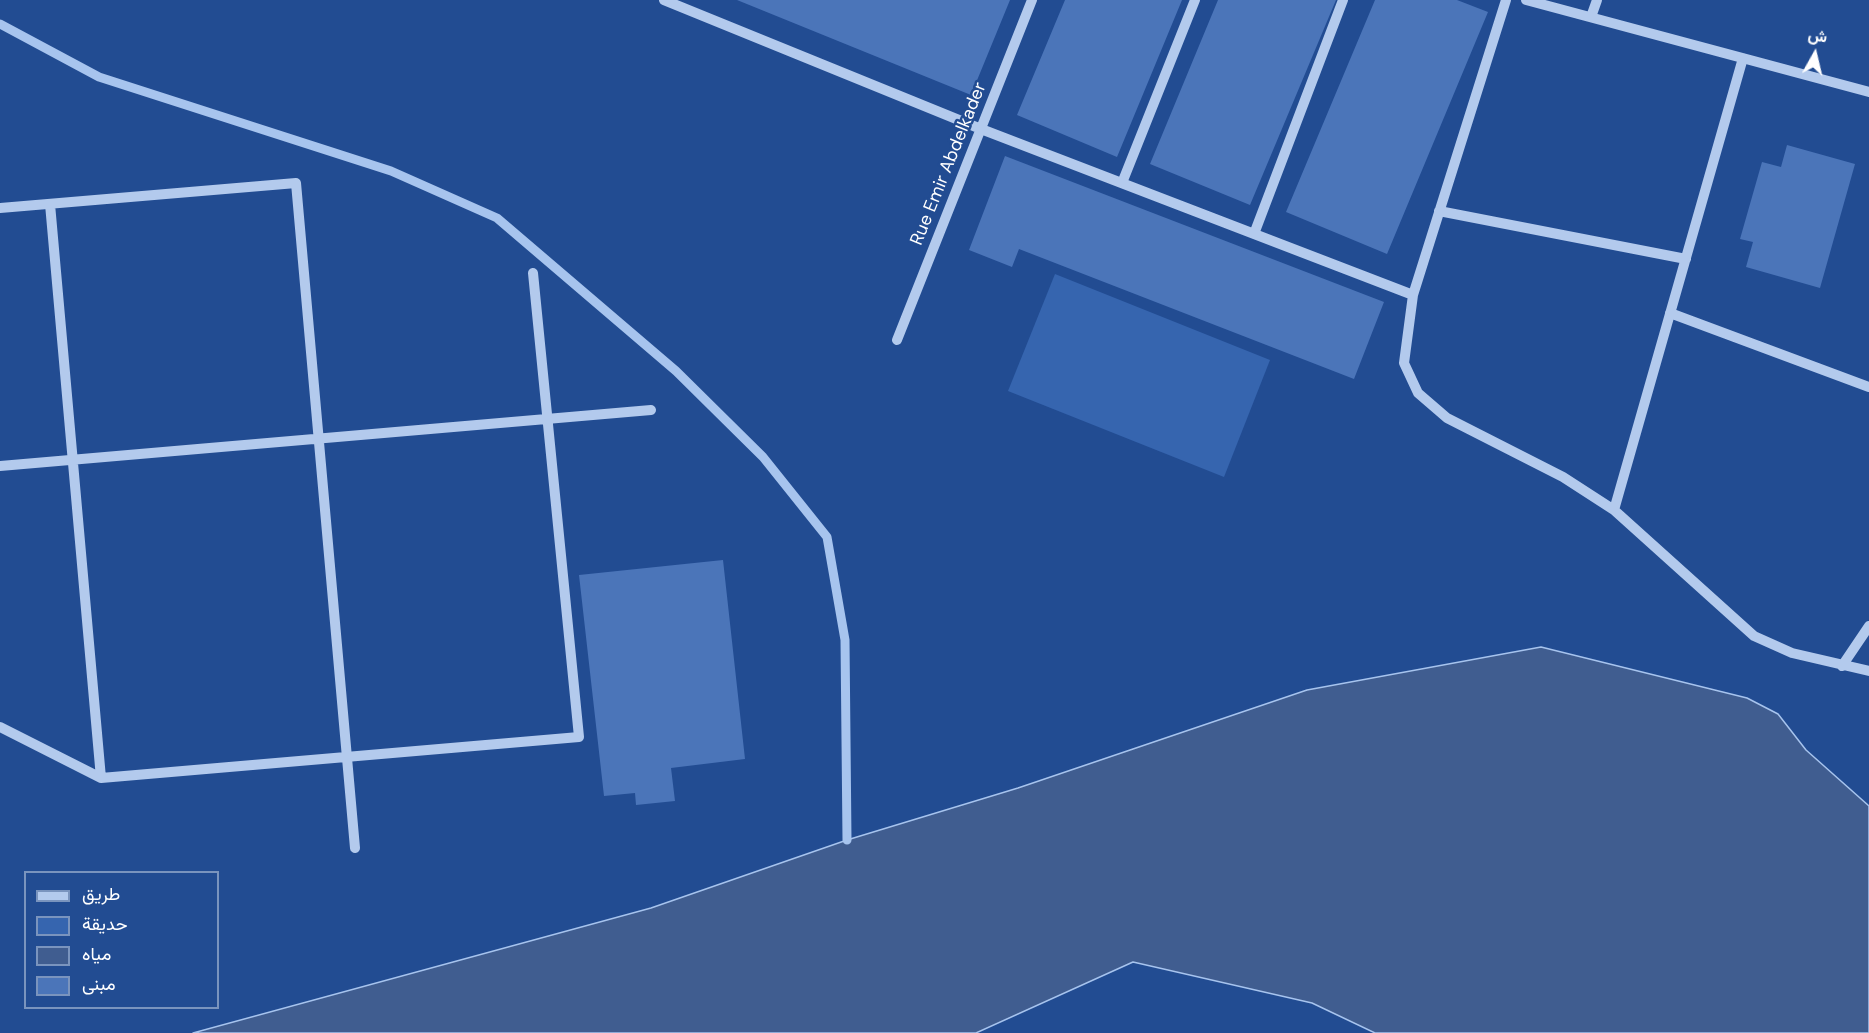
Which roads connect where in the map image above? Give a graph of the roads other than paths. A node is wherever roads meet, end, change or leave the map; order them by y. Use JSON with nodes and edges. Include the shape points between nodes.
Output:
{"nodes":[{"id":1,"x":664,"y":0,"type":"edge"},
{"id":2,"x":1032,"y":0,"type":"edge"},
{"id":3,"x":1195,"y":0,"type":"edge"},
{"id":4,"x":1343,"y":0,"type":"edge"},
{"id":5,"x":1506,"y":0,"type":"edge"},
{"id":6,"x":1526,"y":0,"type":"edge"},
{"id":7,"x":1597,"y":0,"type":"edge"},
{"id":8,"x":1591,"y":17,"type":"junction"},
{"id":9,"x":1743,"y":58,"type":"junction"},
{"id":10,"x":1869,"y":92,"type":"edge"},
{"id":11,"x":981,"y":129,"type":"junction"},
{"id":12,"x":1122,"y":183,"type":"junction"},
{"id":13,"x":50,"y":204,"type":"junction"},
{"id":14,"x":0,"y":208,"type":"edge"},
{"id":15,"x":1439,"y":210,"type":"junction"},
{"id":16,"x":1254,"y":234,"type":"junction"},
{"id":17,"x":1686,"y":259,"type":"junction"},
{"id":18,"x":532,"y":273,"type":"dead end"},
{"id":19,"x":1413,"y":295,"type":"junction"},
{"id":20,"x":1670,"y":313,"type":"junction"},
{"id":21,"x":897,"y":340,"type":"dead end"},
{"id":22,"x":1869,"y":387,"type":"edge"},
{"id":23,"x":651,"y":410,"type":"dead end"},
{"id":24,"x":547,"y":419,"type":"junction"},
{"id":25,"x":319,"y":438,"type":"junction"},
{"id":26,"x":73,"y":460,"type":"junction"},
{"id":27,"x":0,"y":466,"type":"edge"},
{"id":28,"x":1614,"y":510,"type":"junction"},
{"id":29,"x":1869,"y":626,"type":"edge"},
{"id":30,"x":1842,"y":666,"type":"junction"},
{"id":31,"x":1869,"y":671,"type":"edge"},
{"id":32,"x":0,"y":727,"type":"edge"},
{"id":33,"x":347,"y":757,"type":"junction"},
{"id":34,"x":101,"y":778,"type":"junction"},
{"id":35,"x":355,"y":848,"type":"dead end"}],
"edges":[{"from":1,"to":11,"type":"street"},
{"from":2,"to":11,"type":"street","name":"Rue Emir Abdelkader"},
{"from":3,"to":12,"type":"street"},
{"from":4,"to":16,"type":"street"},
{"from":5,"to":15,"type":"street"},
{"from":6,"to":8,"type":"street"},
{"from":7,"to":8,"type":"street"},
{"from":8,"to":9,"type":"street"},
{"from":9,"to":10,"type":"street"},
{"from":9,"to":17,"type":"street"},
{"from":11,"to":12,"type":"street"},
{"from":11,"to":21,"type":"street","name":"Rue Emir Abdelkader"},
{"from":12,"to":16,"type":"street"},
{"from":13,"to":14,"type":"street"},
{"from":13,"to":25,"type":"street","via":[[296,183]]},
{"from":13,"to":26,"type":"street"},
{"from":15,"to":17,"type":"street"},
{"from":15,"to":19,"type":"street"},
{"from":16,"to":19,"type":"street"},
{"from":17,"to":20,"type":"street"},
{"from":18,"to":24,"type":"street"},
{"from":19,"to":28,"type":"street","via":[[1404,363],[1418,393],[1447,418],[1563,477]]},
{"from":20,"to":22,"type":"street"},
{"from":20,"to":28,"type":"street"},
{"from":23,"to":24,"type":"street"},
{"from":24,"to":25,"type":"street"},
{"from":24,"to":33,"type":"street","via":[[579,737]]},
{"from":25,"to":26,"type":"street"},
{"from":25,"to":33,"type":"street"},
{"from":26,"to":27,"type":"street"},
{"from":26,"to":34,"type":"street"},
{"from":28,"to":30,"type":"street","via":[[1754,636],[1792,653]]},
{"from":29,"to":30,"type":"street"},
{"from":30,"to":31,"type":"street"},
{"from":32,"to":34,"type":"street"},
{"from":33,"to":34,"type":"street"},
{"from":33,"to":35,"type":"street"}]}
